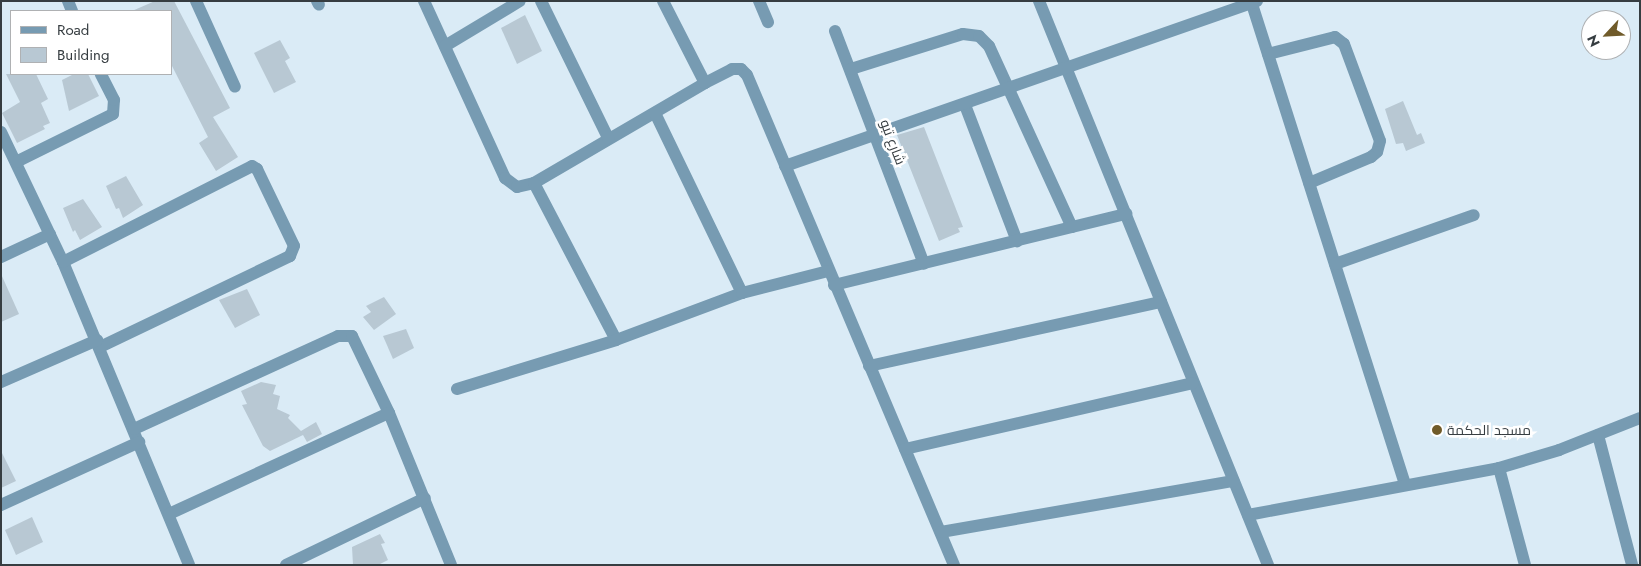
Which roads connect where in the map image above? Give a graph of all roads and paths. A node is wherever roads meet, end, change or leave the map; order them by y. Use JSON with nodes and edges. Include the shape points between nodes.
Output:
{"nodes":[{"id":1,"x":196,"y":1,"type":"edge"},
{"id":2,"x":424,"y":1,"type":"edge"},
{"id":3,"x":520,"y":1,"type":"edge"},
{"id":4,"x":541,"y":1,"type":"edge"},
{"id":5,"x":663,"y":1,"type":"edge"},
{"id":6,"x":759,"y":1,"type":"edge"},
{"id":7,"x":1039,"y":1,"type":"edge"},
{"id":8,"x":1253,"y":2,"type":"edge"},
{"id":9,"x":768,"y":22,"type":"dead end"},
{"id":10,"x":835,"y":31,"type":"dead end"},
{"id":11,"x":445,"y":46,"type":"junction"},
{"id":12,"x":1268,"y":54,"type":"junction"},
{"id":13,"x":851,"y":69,"type":"junction"},
{"id":14,"x":1066,"y":69,"type":"junction"},
{"id":15,"x":102,"y":75,"type":"edge"},
{"id":16,"x":705,"y":84,"type":"junction"},
{"id":17,"x":235,"y":86,"type":"dead end"},
{"id":18,"x":1009,"y":89,"type":"junction"},
{"id":19,"x":965,"y":105,"type":"junction"},
{"id":20,"x":655,"y":113,"type":"junction"},
{"id":21,"x":1,"y":132,"type":"edge"},
{"id":22,"x":874,"y":136,"type":"junction"},
{"id":23,"x":608,"y":138,"type":"junction"},
{"id":24,"x":16,"y":162,"type":"junction"},
{"id":25,"x":785,"y":166,"type":"junction"},
{"id":26,"x":534,"y":183,"type":"junction"},
{"id":27,"x":1309,"y":183,"type":"junction"},
{"id":28,"x":1126,"y":214,"type":"junction"},
{"id":29,"x":1474,"y":215,"type":"dead end"},
{"id":30,"x":1072,"y":227,"type":"junction"},
{"id":31,"x":50,"y":234,"type":"junction"},
{"id":32,"x":1017,"y":241,"type":"junction"},
{"id":33,"x":1,"y":257,"type":"edge"},
{"id":34,"x":64,"y":262,"type":"junction"},
{"id":35,"x":924,"y":264,"type":"junction"},
{"id":36,"x":1335,"y":264,"type":"junction"},
{"id":37,"x":828,"y":271,"type":"junction"},
{"id":38,"x":834,"y":285,"type":"junction"},
{"id":39,"x":742,"y":293,"type":"junction"},
{"id":40,"x":1161,"y":302,"type":"junction"},
{"id":41,"x":616,"y":340,"type":"junction"},
{"id":42,"x":99,"y":344,"type":"junction"},
{"id":43,"x":869,"y":366,"type":"junction"},
{"id":44,"x":1,"y":382,"type":"edge"},
{"id":45,"x":1193,"y":383,"type":"junction"},
{"id":46,"x":457,"y":389,"type":"dead end"},
{"id":47,"x":389,"y":413,"type":"junction"},
{"id":48,"x":1640,"y":418,"type":"edge"},
{"id":49,"x":134,"y":429,"type":"junction"},
{"id":50,"x":1598,"y":435,"type":"junction"},
{"id":51,"x":139,"y":442,"type":"junction"},
{"id":52,"x":905,"y":449,"type":"junction"},
{"id":53,"x":1499,"y":468,"type":"junction"},
{"id":54,"x":1234,"y":481,"type":"junction"},
{"id":55,"x":1405,"y":484,"type":"junction"},
{"id":56,"x":426,"y":498,"type":"junction"},
{"id":57,"x":1,"y":505,"type":"edge"},
{"id":58,"x":169,"y":514,"type":"junction"},
{"id":59,"x":1248,"y":516,"type":"junction"},
{"id":60,"x":941,"y":532,"type":"junction"},
{"id":61,"x":189,"y":565,"type":"edge"},
{"id":62,"x":286,"y":565,"type":"edge"},
{"id":63,"x":451,"y":565,"type":"edge"},
{"id":64,"x":954,"y":565,"type":"edge"},
{"id":65,"x":1268,"y":565,"type":"edge"},
{"id":66,"x":1525,"y":565,"type":"edge"},
{"id":67,"x":1632,"y":565,"type":"edge"}],
"edges":[{"from":1,"to":17,"type":"street"},
{"from":2,"to":11,"type":"street"},
{"from":3,"to":11,"type":"street"},
{"from":4,"to":23,"type":"street"},
{"from":5,"to":16,"type":"street"},
{"from":6,"to":9,"type":"street"},
{"from":7,"to":14,"type":"street"},
{"from":8,"to":12,"type":"street"},
{"from":8,"to":14,"type":"street"},
{"from":10,"to":13,"type":"street","name":"شارع تبو"},
{"from":11,"to":26,"type":"street","via":[[505,178],[517,187]]},
{"from":12,"to":27,"type":"street"},
{"from":12,"to":27,"type":"street","via":[[1335,37],[1344,44],[1380,142],[1377,152],[1371,157]]},
{"from":13,"to":18,"type":"street","via":[[962,34],[978,36],[989,46]]},
{"from":13,"to":22,"type":"street","name":"شارع تبو"},
{"from":14,"to":18,"type":"street"},
{"from":14,"to":28,"type":"street"},
{"from":15,"to":24,"type":"street","via":[[114,100],[113,114]]},
{"from":16,"to":20,"type":"street"},
{"from":16,"to":25,"type":"street","via":[[732,69],[741,69],[747,75]]},
{"from":18,"to":19,"type":"street"},
{"from":18,"to":30,"type":"street"},
{"from":19,"to":22,"type":"street"},
{"from":19,"to":32,"type":"street"},
{"from":20,"to":23,"type":"street"},
{"from":20,"to":39,"type":"street"},
{"from":21,"to":24,"type":"street"},
{"from":22,"to":25,"type":"street"},
{"from":22,"to":35,"type":"street","name":"شارع تبو"},
{"from":23,"to":26,"type":"street"},
{"from":24,"to":31,"type":"street"},
{"from":25,"to":37,"type":"street"},
{"from":26,"to":41,"type":"street"},
{"from":27,"to":36,"type":"street"},
{"from":28,"to":30,"type":"street"},
{"from":28,"to":40,"type":"street"},
{"from":29,"to":36,"type":"street"},
{"from":30,"to":32,"type":"street"},
{"from":31,"to":33,"type":"street"},
{"from":31,"to":34,"type":"street"},
{"from":32,"to":35,"type":"street"},
{"from":34,"to":42,"type":"street"},
{"from":34,"to":42,"type":"street","via":[[252,166],[257,169],[294,246],[290,256]]},
{"from":35,"to":38,"type":"street"},
{"from":36,"to":55,"type":"street"},
{"from":37,"to":38,"type":"street"},
{"from":37,"to":39,"type":"street"},
{"from":38,"to":43,"type":"street"},
{"from":39,"to":41,"type":"street"},
{"from":40,"to":43,"type":"street"},
{"from":40,"to":45,"type":"street"},
{"from":41,"to":46,"type":"street"},
{"from":42,"to":44,"type":"street"},
{"from":42,"to":49,"type":"street"},
{"from":43,"to":52,"type":"street"},
{"from":45,"to":52,"type":"street"},
{"from":45,"to":54,"type":"street"},
{"from":47,"to":49,"type":"street","via":[[357,341],[346,335]]},
{"from":47,"to":56,"type":"street"},
{"from":47,"to":58,"type":"street"},
{"from":48,"to":50,"type":"street"},
{"from":49,"to":51,"type":"street"},
{"from":50,"to":53,"type":"street"},
{"from":50,"to":67,"type":"street"},
{"from":51,"to":57,"type":"street"},
{"from":51,"to":58,"type":"street"},
{"from":52,"to":60,"type":"street"},
{"from":53,"to":55,"type":"street"},
{"from":53,"to":66,"type":"street"},
{"from":54,"to":59,"type":"street"},
{"from":54,"to":60,"type":"street"},
{"from":55,"to":59,"type":"street"},
{"from":56,"to":62,"type":"street"},
{"from":56,"to":63,"type":"street"},
{"from":58,"to":61,"type":"street"},
{"from":59,"to":65,"type":"street"},
{"from":60,"to":64,"type":"street"}]}
